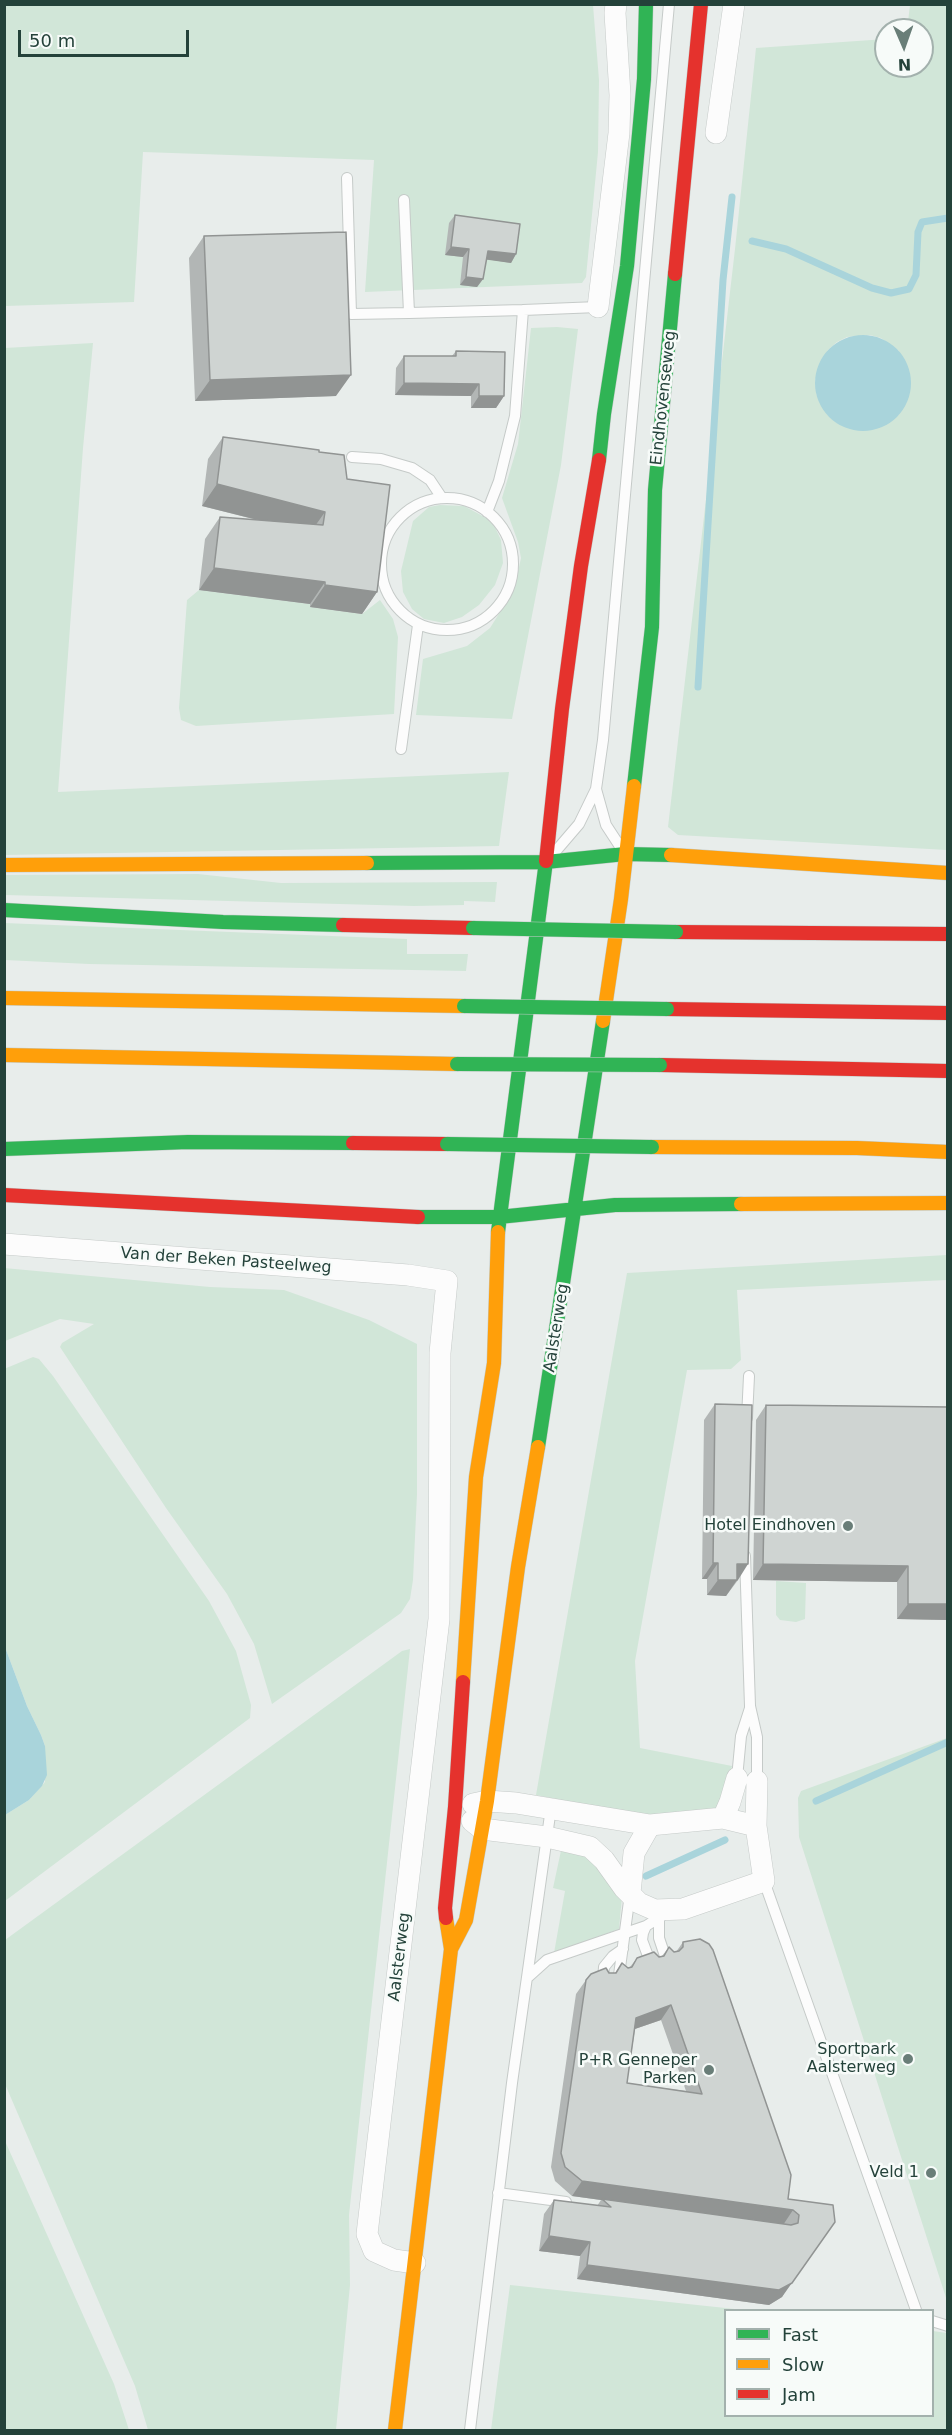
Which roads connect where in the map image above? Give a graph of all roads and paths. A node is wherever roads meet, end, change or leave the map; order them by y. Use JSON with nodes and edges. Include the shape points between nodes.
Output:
{"nodes":[{"id":1,"x":616,"y":4,"type":"edge"},
{"id":2,"x":646,"y":4,"type":"edge"},
{"id":3,"x":669,"y":4,"type":"edge"},
{"id":4,"x":701,"y":4,"type":"edge"},
{"id":5,"x":734,"y":4,"type":"edge"},
{"id":6,"x":716,"y":134,"type":"dead end"},
{"id":7,"x":347,"y":178,"type":"dead end"},
{"id":8,"x":404,"y":200,"type":"dead end"},
{"id":9,"x":598,"y":308,"type":"joint"},
{"id":10,"x":523,"y":310,"type":"junction"},
{"id":11,"x":409,"y":313,"type":"junction"},
{"id":12,"x":352,"y":457,"type":"dead end"},
{"id":13,"x":442,"y":498,"type":"junction"},
{"id":14,"x":487,"y":512,"type":"junction"},
{"id":15,"x":418,"y":625,"type":"junction"},
{"id":16,"x":400,"y":749,"type":"dead end"},
{"id":17,"x":596,"y":789,"type":"junction"},
{"id":18,"x":633,"y":791,"type":"joint"},
{"id":19,"x":625,"y":854,"type":"junction"},
{"id":20,"x":546,"y":862,"type":"junction"},
{"id":21,"x":4,"y":866,"type":"edge"},
{"id":22,"x":948,"y":873,"type":"edge"},
{"id":23,"x":4,"y":910,"type":"edge"},
{"id":24,"x":948,"y":934,"type":"edge"},
{"id":25,"x":4,"y":998,"type":"edge"},
{"id":26,"x":948,"y":1013,"type":"edge"},
{"id":27,"x":4,"y":1055,"type":"edge"},
{"id":28,"x":948,"y":1071,"type":"edge"},
{"id":29,"x":4,"y":1149,"type":"edge"},
{"id":30,"x":948,"y":1152,"type":"edge"},
{"id":31,"x":4,"y":1195,"type":"edge"},
{"id":32,"x":948,"y":1203,"type":"edge"},
{"id":33,"x":575,"y":1209,"type":"junction"},
{"id":34,"x":499,"y":1217,"type":"junction"},
{"id":35,"x":4,"y":1244,"type":"edge"},
{"id":36,"x":447,"y":1281,"type":"joint"},
{"id":37,"x":749,"y":1376,"type":"dead end"},
{"id":38,"x":747,"y":1432,"type":"edge"},
{"id":39,"x":745,"y":1546,"type":"edge"},
{"id":40,"x":472,"y":1558,"type":"junction"},
{"id":41,"x":440,"y":1619,"type":"junction"},
{"id":42,"x":750,"y":1706,"type":"junction"},
{"id":43,"x":747,"y":1780,"type":"junction"},
{"id":44,"x":487,"y":1801,"type":"junction"},
{"id":45,"x":455,"y":1807,"type":"junction"},
{"id":46,"x":551,"y":1808,"type":"junction"},
{"id":47,"x":723,"y":1818,"type":"junction"},
{"id":48,"x":650,"y":1825,"type":"junction"},
{"id":49,"x":756,"y":1826,"type":"junction"},
{"id":50,"x":482,"y":1829,"type":"junction"},
{"id":51,"x":547,"y":1837,"type":"junction"},
{"id":52,"x":764,"y":1881,"type":"junction"},
{"id":53,"x":630,"y":1893,"type":"junction"},
{"id":54,"x":664,"y":1915,"type":"junction"},
{"id":55,"x":646,"y":1926,"type":"junction"},
{"id":56,"x":625,"y":1935,"type":"junction"},
{"id":57,"x":452,"y":1949,"type":"junction"},
{"id":58,"x":623,"y":1949,"type":"junction"},
{"id":59,"x":666,"y":1959,"type":"edge"},
{"id":60,"x":651,"y":1964,"type":"edge"},
{"id":61,"x":619,"y":1975,"type":"edge"},
{"id":62,"x":527,"y":1978,"type":"junction"},
{"id":63,"x":603,"y":1981,"type":"edge"},
{"id":64,"x":498,"y":2193,"type":"junction"},
{"id":65,"x":581,"y":2204,"type":"edge"},
{"id":66,"x":415,"y":2263,"type":"junction"},
{"id":67,"x":916,"y":2309,"type":"edge"},
{"id":68,"x":395,"y":2430,"type":"edge"},
{"id":69,"x":470,"y":2430,"type":"edge"}],
"edges":[{"from":1,"to":9,"type":"street","via":[[618,133]]},
{"from":2,"to":20,"type":"main road","name":"Aalsterweg","via":[[644,79],[627,266],[597,483],[581,566]]},
{"from":3,"to":17,"type":"lane","name":"Eindhovenseweg"},
{"from":4,"to":18,"type":"main road","name":"Eindhovenseweg","via":[[655,490],[652,627]]},
{"from":5,"to":6,"type":"street"},
{"from":7,"to":11,"type":"lane","via":[[351,314]]},
{"from":8,"to":11,"type":"lane"},
{"from":9,"to":10,"type":"lane"},
{"from":10,"to":11,"type":"lane"},
{"from":10,"to":14,"type":"lane","via":[[515,416],[499,482]]},
{"from":12,"to":13,"type":"lane","via":[[381,459],[412,468],[430,480]]},
{"from":13,"to":14,"type":"lane","via":[[455,498]]},
{"from":13,"to":15,"type":"lane","via":[[410,508],[389,535],[383,578],[397,609]]},
{"from":14,"to":15,"type":"lane","via":[[508,538],[513,562],[510,583],[496,607],[482,621],[461,630],[438,631]]},
{"from":15,"to":16,"type":"lane"},
{"from":17,"to":19,"type":"lane","via":[[606,825]]},
{"from":17,"to":20,"type":"lane","via":[[579,824]]},
{"from":18,"to":19,"type":"main road","name":"Aalsterweg"},
{"from":19,"to":20,"type":"main road"},
{"from":19,"to":22,"type":"main road"},
{"from":19,"to":33,"type":"main road","name":"Aalsterweg"},
{"from":20,"to":21,"type":"main road"},
{"from":20,"to":34,"type":"main road","name":"Aalsterweg"},
{"from":23,"to":24,"type":"main road","bridge":true,"via":[[234,923]]},
{"from":25,"to":26,"type":"main road","bridge":true},
{"from":27,"to":28,"type":"main road","bridge":true},
{"from":29,"to":30,"type":"main road","bridge":true,"via":[[188,1142]]},
{"from":31,"to":34,"type":"main road","via":[[442,1218]]},
{"from":32,"to":33,"type":"main road","via":[[615,1205]]},
{"from":33,"to":34,"type":"main road"},
{"from":33,"to":44,"type":"main road","name":"Aalsterweg","via":[[518,1568]]},
{"from":34,"to":40,"type":"main road","name":"Aalsterweg","via":[[494,1363],[476,1477]]},
{"from":35,"to":36,"type":"street","name":"Van der Beken Pasteelweg"},
{"from":36,"to":41,"type":"street","name":"Aalsterweg","via":[[440,1363]]},
{"from":37,"to":38,"type":"lane"},
{"from":39,"to":42,"type":"lane"},
{"from":40,"to":41,"type":"street","name":"Aalsterweg","via":[[455,1599]]},
{"from":40,"to":45,"type":"main road","name":"Aalsterweg"},
{"from":41,"to":66,"type":"street","name":"Aalsterweg","via":[[367,2234],[374,2252]]},
{"from":42,"to":43,"type":"lane","via":[[741,1736]]},
{"from":42,"to":43,"type":"lane","via":[[757,1737]]},
{"from":43,"to":47,"type":"street"},
{"from":43,"to":49,"type":"street"},
{"from":44,"to":45,"type":"street"},
{"from":44,"to":46,"type":"street"},
{"from":44,"to":50,"type":"main road","name":"Aalsterweg"},
{"from":45,"to":50,"type":"street"},
{"from":45,"to":57,"type":"main road","name":"Aalsterweg","via":[[445,1908]]},
{"from":46,"to":48,"type":"street"},
{"from":46,"to":51,"type":"lane"},
{"from":47,"to":48,"type":"street"},
{"from":47,"to":49,"type":"street"},
{"from":48,"to":53,"type":"street","via":[[634,1853]]},
{"from":49,"to":52,"type":"street"},
{"from":50,"to":51,"type":"street"},
{"from":50,"to":57,"type":"main road","name":"Aalsterweg","via":[[466,1920]]},
{"from":51,"to":53,"type":"street","via":[[590,1847]]},
{"from":51,"to":62,"type":"lane"},
{"from":52,"to":54,"type":"street"},
{"from":52,"to":67,"type":"lane"},
{"from":53,"to":54,"type":"street"},
{"from":53,"to":56,"type":"lane"},
{"from":54,"to":55,"type":"lane"},
{"from":54,"to":59,"type":"lane","via":[[659,1938]]},
{"from":55,"to":56,"type":"lane"},
{"from":55,"to":60,"type":"lane","via":[[642,1940]]},
{"from":56,"to":58,"type":"lane"},
{"from":56,"to":62,"type":"lane","via":[[547,1960]]},
{"from":57,"to":66,"type":"main road","name":"Aalsterweg"},
{"from":58,"to":61,"type":"lane"},
{"from":58,"to":63,"type":"lane","via":[[604,1967]]},
{"from":62,"to":64,"type":"lane"},
{"from":64,"to":65,"type":"lane"},
{"from":64,"to":69,"type":"lane"},
{"from":66,"to":68,"type":"main road","name":"Aalsterweg"}]}
